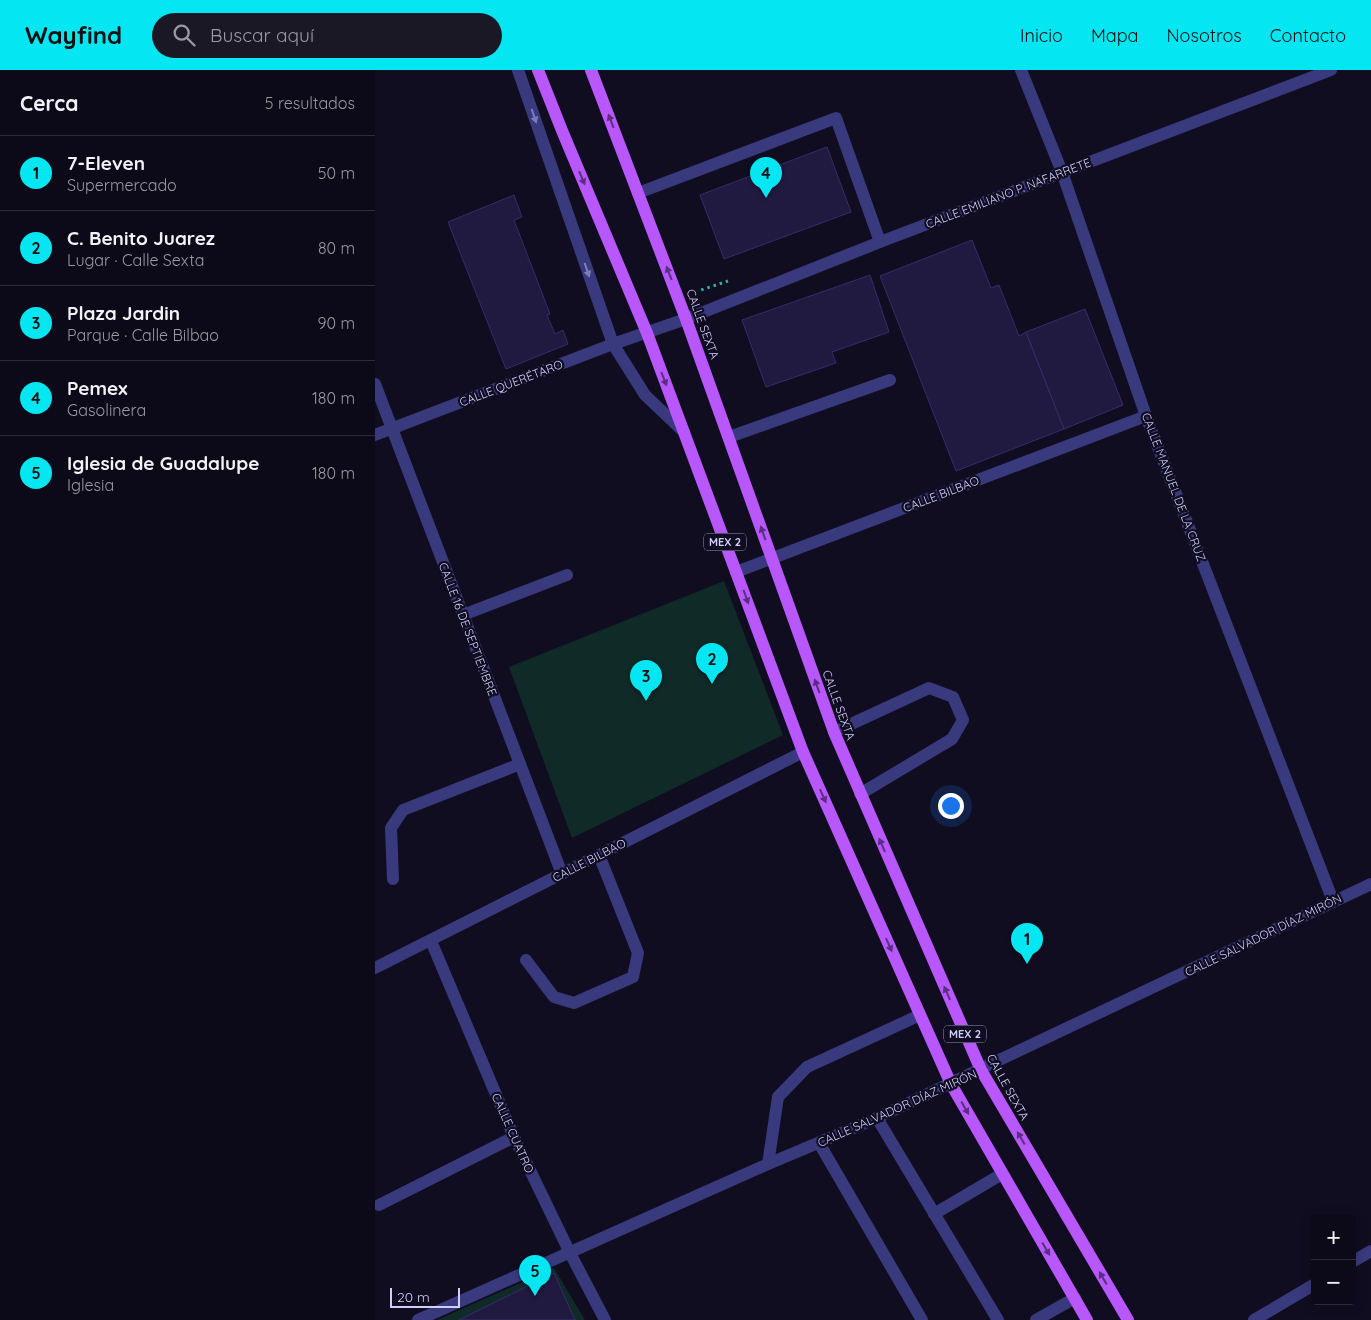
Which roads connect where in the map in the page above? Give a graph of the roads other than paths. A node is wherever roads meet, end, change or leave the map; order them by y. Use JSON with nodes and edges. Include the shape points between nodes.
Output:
{"nodes":[{"id":1,"x":518,"y":70,"type":"edge"},
{"id":2,"x":538,"y":70,"type":"edge"},
{"id":3,"x":591,"y":70,"type":"edge"},
{"id":4,"x":1021,"y":70,"type":"edge"},
{"id":5,"x":1331,"y":70,"type":"edge"},
{"id":6,"x":1062,"y":172,"type":"junction"},
{"id":7,"x":639,"y":193,"type":"junction"},
{"id":8,"x":880,"y":242,"type":"junction"},
{"id":9,"x":687,"y":319,"type":"junction"},
{"id":10,"x":647,"y":333,"type":"junction"},
{"id":11,"x":613,"y":344,"type":"junction"},
{"id":12,"x":890,"y":380,"type":"dead end"},
{"id":13,"x":375,"y":384,"type":"edge"},
{"id":14,"x":1146,"y":416,"type":"junction"},
{"id":15,"x":392,"y":428,"type":"junction"},
{"id":16,"x":684,"y":432,"type":"junction"},
{"id":17,"x":375,"y":435,"type":"edge"},
{"id":18,"x":729,"y":437,"type":"junction"},
{"id":19,"x":772,"y":558,"type":"junction"},
{"id":20,"x":736,"y":572,"type":"junction"},
{"id":21,"x":567,"y":574,"type":"dead end"},
{"id":22,"x":463,"y":615,"type":"junction"},
{"id":23,"x":834,"y":732,"type":"junction"},
{"id":24,"x":803,"y":752,"type":"junction"},
{"id":25,"x":520,"y":764,"type":"junction"},
{"id":26,"x":860,"y":794,"type":"junction"},
{"id":27,"x":599,"y":855,"type":"junction"},
{"id":28,"x":562,"y":874,"type":"junction"},
{"id":29,"x":393,"y":879,"type":"dead end"},
{"id":30,"x":1371,"y":884,"type":"edge"},
{"id":31,"x":1333,"y":901,"type":"junction"},
{"id":32,"x":431,"y":941,"type":"junction"},
{"id":33,"x":526,"y":960,"type":"dead end"},
{"id":34,"x":375,"y":968,"type":"edge"},
{"id":35,"x":920,"y":1015,"type":"junction"},
{"id":36,"x":981,"y":1070,"type":"junction"},
{"id":37,"x":951,"y":1084,"type":"junction"},
{"id":38,"x":877,"y":1118,"type":"junction"},
{"id":39,"x":514,"y":1137,"type":"junction"},
{"id":40,"x":819,"y":1143,"type":"junction"},
{"id":41,"x":768,"y":1164,"type":"junction"},
{"id":42,"x":1002,"y":1174,"type":"junction"},
{"id":43,"x":379,"y":1205,"type":"dead end"},
{"id":44,"x":934,"y":1214,"type":"junction"},
{"id":45,"x":1371,"y":1251,"type":"edge"},
{"id":46,"x":570,"y":1253,"type":"junction"},
{"id":47,"x":1355,"y":1260,"type":"edge"},
{"id":48,"x":1311,"y":1286,"type":"edge"},
{"id":49,"x":1075,"y":1298,"type":"junction"},
{"id":50,"x":418,"y":1320,"type":"edge"},
{"id":51,"x":605,"y":1320,"type":"edge"},
{"id":52,"x":922,"y":1320,"type":"edge"},
{"id":53,"x":998,"y":1320,"type":"edge"},
{"id":54,"x":1036,"y":1320,"type":"edge"},
{"id":55,"x":1087,"y":1320,"type":"edge"},
{"id":56,"x":1128,"y":1320,"type":"edge"},
{"id":57,"x":1254,"y":1320,"type":"edge"}],
"edges":[{"from":1,"to":11,"type":"street","one_way":true},
{"from":2,"to":10,"type":"main road","number":"MEX 2","one_way":true},
{"from":7,"to":3,"type":"main road","name":"CALLE SEXTA","number":"MEX 2","one_way":true},
{"from":4,"to":6,"type":"street","name":"CALLE MANUEL DE LA CRUZ"},
{"from":5,"to":6,"type":"street","name":"CALLE EMILIANO P. NAFARRETE"},
{"from":6,"to":8,"type":"street","name":"CALLE EMILIANO P. NAFARRETE"},
{"from":6,"to":14,"type":"street","name":"CALLE MANUEL DE LA CRUZ"},
{"from":7,"to":8,"type":"street","via":[[836,118]]},
{"from":9,"to":7,"type":"main road","name":"CALLE SEXTA","number":"MEX 2","one_way":true},
{"from":8,"to":9,"type":"street","name":"CALLE EMILIANO P. NAFARRETE"},
{"from":9,"to":10,"type":"street","name":"CALLE EMILIANO P. NAFARRETE"},
{"from":9,"to":18,"type":"main road","name":"CALLE SEXTA","number":"MEX 2"},
{"from":10,"to":11,"type":"street","name":"CALLE QUERÉTARO"},
{"from":10,"to":16,"type":"main road","number":"MEX 2","one_way":true},
{"from":11,"to":15,"type":"street","name":"CALLE QUERÉTARO"},
{"from":11,"to":16,"type":"street","via":[[645,396]]},
{"from":12,"to":18,"type":"street"},
{"from":13,"to":15,"type":"street","name":"CALLE 16 DE SEPTIEMBRE"},
{"from":14,"to":19,"type":"street","name":"CALLE BILBAO"},
{"from":14,"to":31,"type":"street","name":"CALLE MANUEL DE LA CRUZ"},
{"from":15,"to":17,"type":"street","name":"CALLE QUERÉTARO"},
{"from":15,"to":22,"type":"street","name":"CALLE 16 DE SEPTIEMBRE"},
{"from":16,"to":20,"type":"main road","number":"MEX 2"},
{"from":19,"to":18,"type":"main road","name":"CALLE SEXTA","number":"MEX 2","one_way":true},
{"from":19,"to":20,"type":"street","name":"CALLE BILBAO"},
{"from":23,"to":19,"type":"main road","name":"CALLE SEXTA","number":"MEX 2","one_way":true},
{"from":20,"to":24,"type":"main road","number":"MEX 2","one_way":true},
{"from":21,"to":22,"type":"street"},
{"from":22,"to":25,"type":"street","name":"CALLE 16 DE SEPTIEMBRE"},
{"from":23,"to":26,"type":"main road","name":"CALLE SEXTA","number":"MEX 2"},
{"from":23,"to":26,"type":"street","via":[[929,688],[953,697],[963,720],[951,739]]},
{"from":24,"to":27,"type":"street","name":"CALLE BILBAO"},
{"from":24,"to":35,"type":"main road","number":"MEX 2","one_way":true},
{"from":25,"to":28,"type":"street","name":"CALLE 16 DE SEPTIEMBRE"},
{"from":25,"to":29,"type":"street","via":[[403,810],[391,828]]},
{"from":36,"to":26,"type":"main road","name":"CALLE SEXTA","number":"MEX 2","one_way":true},
{"from":27,"to":28,"type":"street","name":"CALLE BILBAO"},
{"from":27,"to":33,"type":"street","via":[[638,953],[633,976],[574,1003],[554,998]]},
{"from":28,"to":32,"type":"street","name":"CALLE BILBAO"},
{"from":30,"to":31,"type":"street","name":"CALLE SALVADOR DÍAZ MIRÓN"},
{"from":31,"to":36,"type":"street","name":"CALLE SALVADOR DÍAZ MIRÓN"},
{"from":32,"to":34,"type":"street","name":"CALLE BILBAO"},
{"from":32,"to":39,"type":"street","name":"CALLE CUATRO"},
{"from":35,"to":37,"type":"main road","number":"MEX 2"},
{"from":35,"to":41,"type":"street","via":[[807,1067],[779,1097]]},
{"from":36,"to":37,"type":"street","name":"CALLE SALVADOR DÍAZ MIRÓN"},
{"from":56,"to":36,"type":"main road","name":"CALLE SEXTA","number":"MEX 2","one_way":true},
{"from":37,"to":38,"type":"street","name":"CALLE SALVADOR DÍAZ MIRÓN"},
{"from":37,"to":42,"type":"main road","number":"MEX 2","one_way":true},
{"from":38,"to":40,"type":"street","name":"CALLE SALVADOR DÍAZ MIRÓN"},
{"from":38,"to":44,"type":"street"},
{"from":39,"to":43,"type":"street"},
{"from":39,"to":46,"type":"street","name":"CALLE CUATRO"},
{"from":40,"to":41,"type":"street","name":"CALLE SALVADOR DÍAZ MIRÓN"},
{"from":40,"to":52,"type":"street"},
{"from":41,"to":46,"type":"street","name":"CALLE SALVADOR DÍAZ MIRÓN"},
{"from":42,"to":44,"type":"street"},
{"from":42,"to":49,"type":"main road","number":"MEX 2","one_way":true},
{"from":44,"to":53,"type":"street"},
{"from":45,"to":47,"type":"street"},
{"from":46,"to":50,"type":"street","name":"CALLE SALVADOR DÍAZ MIRÓN"},
{"from":46,"to":51,"type":"street","name":"CALLE CUATRO"},
{"from":48,"to":57,"type":"street"},
{"from":49,"to":54,"type":"street"},
{"from":49,"to":55,"type":"main road","number":"MEX 2"}]}
